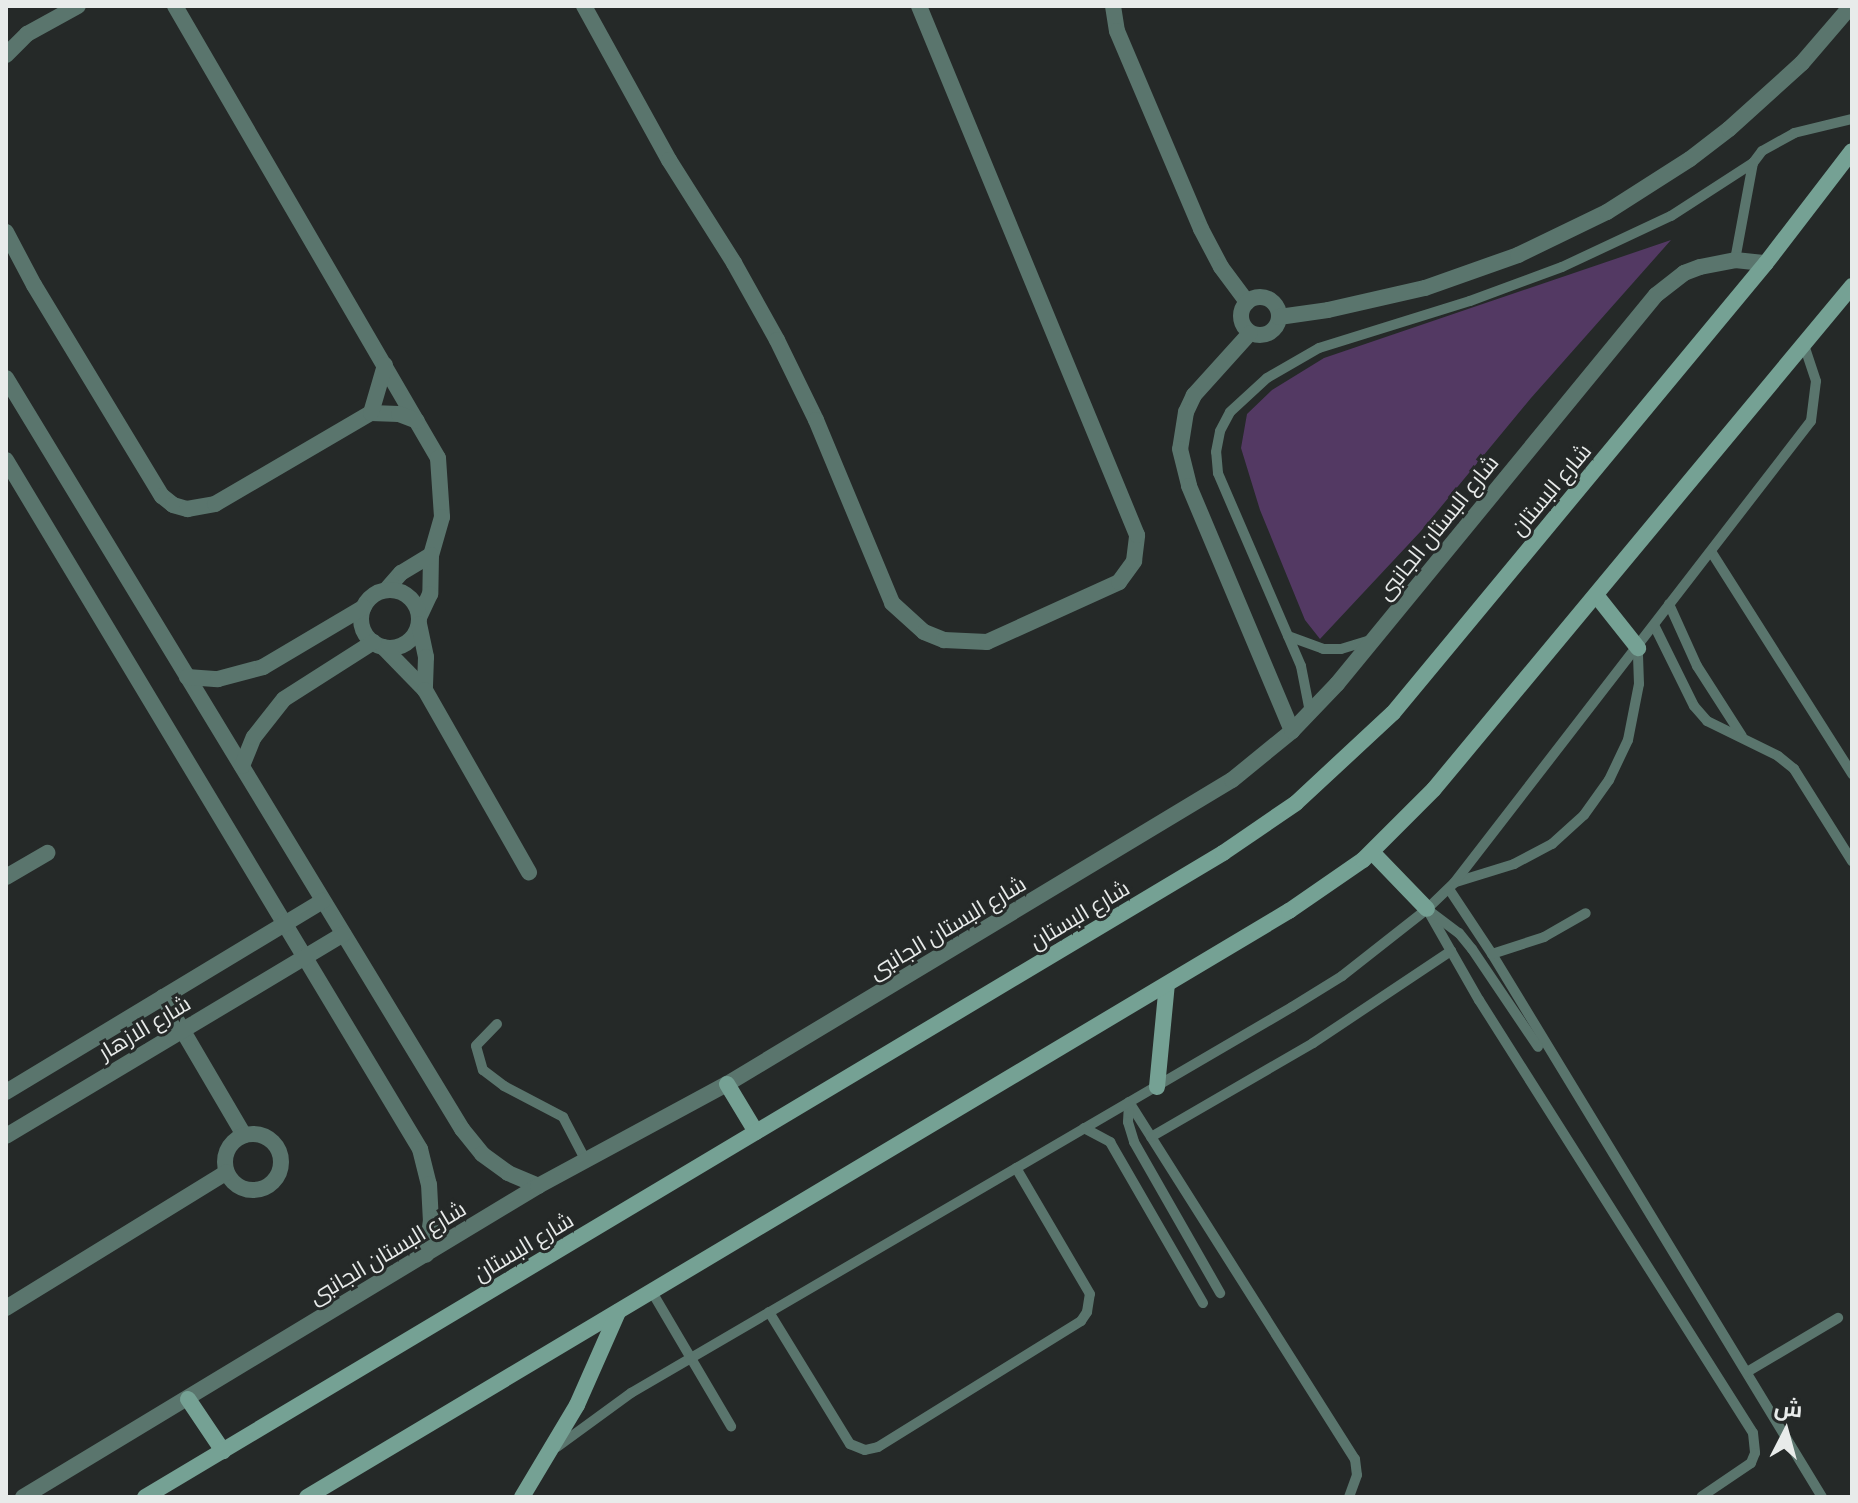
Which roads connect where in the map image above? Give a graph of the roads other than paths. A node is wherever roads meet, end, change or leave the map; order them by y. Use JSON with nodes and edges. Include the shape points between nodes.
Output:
{"nodes":[{"id":1,"x":78,"y":6,"type":"edge"},
{"id":2,"x":175,"y":6,"type":"edge"},
{"id":3,"x":584,"y":6,"type":"edge"},
{"id":4,"x":919,"y":6,"type":"edge"},
{"id":5,"x":1113,"y":6,"type":"edge"},
{"id":6,"x":1851,"y":6,"type":"edge"},
{"id":7,"x":6,"y":55,"type":"edge"},
{"id":8,"x":1852,"y":119,"type":"edge"},
{"id":9,"x":1849,"y":158,"type":"edge"},
{"id":10,"x":1753,"y":163,"type":"junction"},
{"id":11,"x":6,"y":232,"type":"edge"},
{"id":12,"x":1735,"y":260,"type":"junction"},
{"id":13,"x":1766,"y":263,"type":"junction"},
{"id":14,"x":1852,"y":286,"type":"edge"},
{"id":15,"x":1247,"y":302,"type":"junction"},
{"id":16,"x":1279,"y":317,"type":"junction"},
{"id":17,"x":1250,"y":333,"type":"junction"},
{"id":18,"x":1803,"y":342,"type":"junction"},
{"id":19,"x":385,"y":365,"type":"junction"},
{"id":20,"x":6,"y":378,"type":"edge"},
{"id":21,"x":371,"y":413,"type":"junction"},
{"id":22,"x":417,"y":421,"type":"junction"},
{"id":23,"x":6,"y":460,"type":"edge"},
{"id":24,"x":1712,"y":553,"type":"junction"},
{"id":25,"x":431,"y":555,"type":"junction"},
{"id":26,"x":386,"y":590,"type":"junction"},
{"id":27,"x":1596,"y":595,"type":"junction"},
{"id":28,"x":1669,"y":604,"type":"junction"},
{"id":29,"x":364,"y":607,"type":"junction"},
{"id":30,"x":419,"y":621,"type":"junction"},
{"id":31,"x":1654,"y":625,"type":"junction"},
{"id":32,"x":1288,"y":636,"type":"junction"},
{"id":33,"x":1376,"y":637,"type":"junction"},
{"id":34,"x":378,"y":644,"type":"junction"},
{"id":35,"x":1638,"y":648,"type":"junction"},
{"id":36,"x":187,"y":677,"type":"junction"},
{"id":37,"x":425,"y":690,"type":"junction"},
{"id":38,"x":1310,"y":714,"type":"junction"},
{"id":39,"x":1292,"y":731,"type":"junction"},
{"id":40,"x":1744,"y":738,"type":"junction"},
{"id":41,"x":242,"y":766,"type":"junction"},
{"id":42,"x":1852,"y":774,"type":"edge"},
{"id":43,"x":1372,"y":852,"type":"junction"},
{"id":44,"x":47,"y":853,"type":"dead end"},
{"id":45,"x":1852,"y":861,"type":"edge"},
{"id":46,"x":529,"y":872,"type":"dead end"},
{"id":47,"x":6,"y":877,"type":"edge"},
{"id":48,"x":1452,"y":886,"type":"junction"},
{"id":49,"x":323,"y":901,"type":"junction"},
{"id":50,"x":1427,"y":909,"type":"junction"},
{"id":51,"x":1586,"y":913,"type":"dead end"},
{"id":52,"x":285,"y":924,"type":"junction"},
{"id":53,"x":343,"y":934,"type":"junction"},
{"id":54,"x":1451,"y":951,"type":"junction"},
{"id":55,"x":1492,"y":954,"type":"junction"},
{"id":56,"x":305,"y":957,"type":"junction"},
{"id":57,"x":1167,"y":984,"type":"junction"},
{"id":58,"x":163,"y":997,"type":"junction"},
{"id":59,"x":497,"y":1024,"type":"dead end"},
{"id":60,"x":182,"y":1030,"type":"junction"},
{"id":61,"x":1538,"y":1047,"type":"dead end"},
{"id":62,"x":727,"y":1084,"type":"junction"},
{"id":63,"x":1157,"y":1087,"type":"junction"},
{"id":64,"x":6,"y":1092,"type":"edge"},
{"id":65,"x":1129,"y":1102,"type":"junction"},
{"id":66,"x":1084,"y":1128,"type":"junction"},
{"id":67,"x":756,"y":1132,"type":"junction"},
{"id":68,"x":244,"y":1135,"type":"junction"},
{"id":69,"x":6,"y":1136,"type":"edge"},
{"id":70,"x":1151,"y":1137,"type":"junction"},
{"id":71,"x":585,"y":1159,"type":"junction"},
{"id":72,"x":1016,"y":1168,"type":"junction"},
{"id":73,"x":227,"y":1172,"type":"junction"},
{"id":74,"x":538,"y":1186,"type":"junction"},
{"id":75,"x":426,"y":1255,"type":"junction"},
{"id":76,"x":652,"y":1292,"type":"junction"},
{"id":77,"x":1220,"y":1293,"type":"dead end"},
{"id":78,"x":1203,"y":1303,"type":"dead end"},
{"id":79,"x":6,"y":1308,"type":"edge"},
{"id":80,"x":618,"y":1312,"type":"junction"},
{"id":81,"x":769,"y":1312,"type":"junction"},
{"id":82,"x":1838,"y":1318,"type":"dead end"},
{"id":83,"x":691,"y":1358,"type":"junction"},
{"id":84,"x":1747,"y":1372,"type":"junction"},
{"id":85,"x":188,"y":1399,"type":"junction"},
{"id":86,"x":731,"y":1426,"type":"dead end"},
{"id":87,"x":223,"y":1451,"type":"junction"},
{"id":88,"x":543,"y":1458,"type":"junction"},
{"id":89,"x":23,"y":1497,"type":"edge"},
{"id":90,"x":145,"y":1497,"type":"edge"},
{"id":91,"x":307,"y":1497,"type":"edge"},
{"id":92,"x":522,"y":1497,"type":"edge"},
{"id":93,"x":1349,"y":1497,"type":"edge"},
{"id":94,"x":1701,"y":1497,"type":"edge"},
{"id":95,"x":1822,"y":1497,"type":"edge"}],
"edges":[{"from":1,"to":7,"type":"street","via":[[27,34]]},
{"from":2,"to":19,"type":"street"},
{"from":3,"to":4,"type":"street","via":[[777,340],[892,603],[924,632],[965,643],[987,642],[1119,582],[1134,561],[1137,535]]},
{"from":5,"to":15,"type":"street","via":[[1117,31],[1201,229]]},
{"from":6,"to":16,"type":"street","via":[[1802,63],[1739,121],[1607,212],[1518,255],[1436,284]]},
{"from":8,"to":10,"type":"lane","via":[[1776,141]]},
{"from":9,"to":13,"type":"street","name":"شارع البستان"},
{"from":10,"to":12,"type":"lane"},
{"from":10,"to":32,"type":"lane","via":[[1671,216],[1607,248],[1516,285],[1319,348],[1244,397],[1220,431],[1218,473]]},
{"from":11,"to":21,"type":"street","via":[[162,496],[173,505],[187,509],[215,504]]},
{"from":12,"to":13,"type":"street","name":"شارع البستان الجانبى"},
{"from":12,"to":33,"type":"street","name":"شارع البستان الجانبى","via":[[1684,273],[1656,295]]},
{"from":13,"to":67,"type":"street","name":"شارع البستان","via":[[1393,713],[1330,774],[1223,853]]},
{"from":14,"to":18,"type":"street"},
{"from":15,"to":16,"type":"street","via":[[1271,300]]},
{"from":15,"to":17,"type":"street","via":[[1240,318]]},
{"from":16,"to":17,"type":"street","via":[[1271,332]]},
{"from":17,"to":39,"type":"street","via":[[1194,395],[1180,449],[1189,486]]},
{"from":18,"to":24,"type":"lane","via":[[1816,381],[1811,421]]},
{"from":18,"to":27,"type":"street"},
{"from":19,"to":21,"type":"street"},
{"from":19,"to":22,"type":"street"},
{"from":20,"to":36,"type":"street"},
{"from":21,"to":22,"type":"street"},
{"from":22,"to":25,"type":"street","via":[[438,458],[442,478],[442,517]]},
{"from":23,"to":52,"type":"street"},
{"from":24,"to":28,"type":"lane"},
{"from":24,"to":42,"type":"lane"},
{"from":25,"to":26,"type":"street","via":[[401,573]]},
{"from":25,"to":30,"type":"street","via":[[432,581]]},
{"from":26,"to":29,"type":"street"},
{"from":26,"to":30,"type":"street","via":[[405,594],[417,608]]},
{"from":27,"to":35,"type":"street"},
{"from":27,"to":43,"type":"street","via":[[1434,789]]},
{"from":28,"to":31,"type":"lane"},
{"from":28,"to":40,"type":"lane","via":[[1710,690]]},
{"from":29,"to":34,"type":"street","via":[[363,626]]},
{"from":29,"to":36,"type":"street","via":[[263,667],[218,679]]},
{"from":30,"to":34,"type":"street","via":[[406,643]]},
{"from":30,"to":37,"type":"street"},
{"from":31,"to":35,"type":"lane"},
{"from":31,"to":40,"type":"lane","via":[[1694,706],[1721,731]]},
{"from":32,"to":33,"type":"lane","via":[[1332,649]]},
{"from":32,"to":38,"type":"lane","via":[[1303,674]]},
{"from":33,"to":38,"type":"street","name":"شارع البستان الجانبى"},
{"from":34,"to":37,"type":"street"},
{"from":34,"to":41,"type":"street","via":[[284,699],[254,737]]},
{"from":35,"to":48,"type":"lane"},
{"from":35,"to":48,"type":"lane","via":[[1639,684],[1628,740],[1584,815],[1552,844]]},
{"from":36,"to":41,"type":"street"},
{"from":37,"to":46,"type":"street"},
{"from":38,"to":39,"type":"street","name":"شارع البستان الجانبى"},
{"from":39,"to":62,"type":"street","name":"شارع البستان الجانبى","via":[[1200,802]]},
{"from":40,"to":45,"type":"lane","via":[[1794,769]]},
{"from":41,"to":49,"type":"street"},
{"from":43,"to":50,"type":"street"},
{"from":43,"to":57,"type":"street","via":[[1313,896]]},
{"from":44,"to":47,"type":"street"},
{"from":48,"to":50,"type":"lane"},
{"from":48,"to":55,"type":"lane"},
{"from":49,"to":52,"type":"street","name":"شارع الازهار"},
{"from":49,"to":53,"type":"street"},
{"from":50,"to":54,"type":"lane"},
{"from":50,"to":61,"type":"lane","via":[[1472,949]]},
{"from":50,"to":63,"type":"lane","via":[[1342,976]]},
{"from":51,"to":55,"type":"lane","via":[[1544,937]]},
{"from":52,"to":56,"type":"street"},
{"from":52,"to":58,"type":"street","name":"شارع الازهار"},
{"from":53,"to":56,"type":"street","name":"شارع الازهار"},
{"from":53,"to":74,"type":"street","via":[[462,1129],[490,1161]]},
{"from":54,"to":70,"type":"lane","via":[[1313,1043]]},
{"from":54,"to":94,"type":"lane","via":[[1753,1433],[1751,1463]]},
{"from":55,"to":84,"type":"lane"},
{"from":56,"to":60,"type":"street","name":"شارع الازهار"},
{"from":56,"to":75,"type":"street","via":[[420,1149],[429,1184]]},
{"from":57,"to":63,"type":"street"},
{"from":57,"to":76,"type":"street"},
{"from":58,"to":60,"type":"street"},
{"from":58,"to":64,"type":"street","name":"شارع الازهار"},
{"from":59,"to":71,"type":"lane","via":[[476,1046],[483,1070],[563,1117]]},
{"from":60,"to":68,"type":"street"},
{"from":60,"to":69,"type":"street","name":"شارع الازهار"},
{"from":62,"to":67,"type":"street"},
{"from":62,"to":71,"type":"street","name":"شارع البستان الجانبى"},
{"from":63,"to":65,"type":"lane"},
{"from":65,"to":66,"type":"lane"},
{"from":65,"to":70,"type":"lane"},
{"from":65,"to":77,"type":"lane","via":[[1134,1142]]},
{"from":66,"to":72,"type":"lane"},
{"from":66,"to":78,"type":"lane","via":[[1110,1142]]},
{"from":67,"to":87,"type":"street","name":"شارع البستان"},
{"from":68,"to":73,"type":"street","via":[[225,1157]]},
{"from":68,"to":73,"type":"street","via":[[259,1134],[272,1141],[281,1167],[275,1180],[249,1190]]},
{"from":70,"to":93,"type":"lane","via":[[1355,1459]]},
{"from":71,"to":74,"type":"street","name":"شارع البستان الجانبى"},
{"from":72,"to":81,"type":"lane"},
{"from":72,"to":81,"type":"lane","via":[[1090,1294],[1087,1312],[1081,1321],[878,1447],[865,1450],[850,1444]]},
{"from":73,"to":79,"type":"street"},
{"from":74,"to":75,"type":"street","name":"شارع البستان الجانبى"},
{"from":75,"to":85,"type":"street","name":"شارع البستان الجانبى"},
{"from":76,"to":80,"type":"street"},
{"from":76,"to":83,"type":"lane"},
{"from":80,"to":88,"type":"street","via":[[577,1405]]},
{"from":80,"to":91,"type":"street"},
{"from":81,"to":83,"type":"lane"},
{"from":82,"to":84,"type":"lane"},
{"from":83,"to":86,"type":"lane"},
{"from":83,"to":88,"type":"lane","via":[[607,1408]]},
{"from":84,"to":95,"type":"lane"},
{"from":85,"to":87,"type":"street"},
{"from":85,"to":89,"type":"street","name":"شارع البستان الجانبى"},
{"from":87,"to":90,"type":"street","name":"شارع البستان"},
{"from":88,"to":92,"type":"street"}]}
